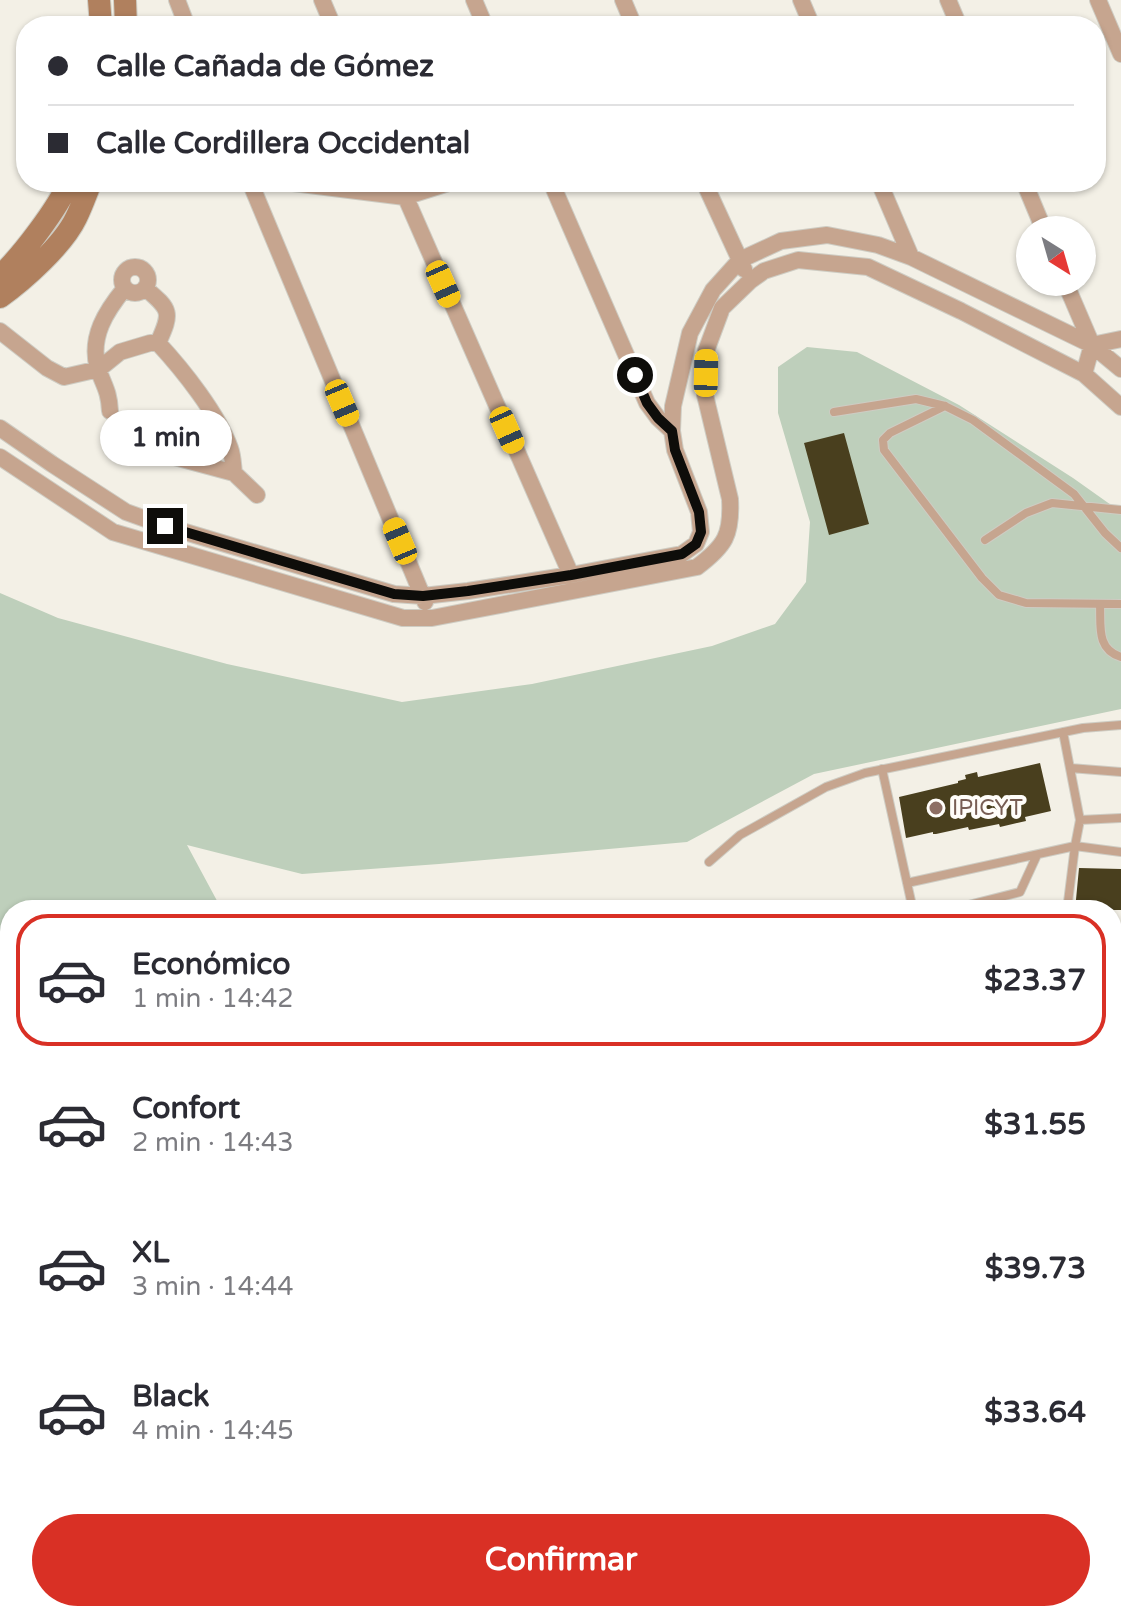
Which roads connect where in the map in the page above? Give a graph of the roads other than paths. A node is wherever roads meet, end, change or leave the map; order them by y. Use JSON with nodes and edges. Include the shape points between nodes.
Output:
{"nodes":[{"id":1,"x":1106,"y":19,"type":"edge"},
{"id":2,"x":1121,"y":54,"type":"edge"},
{"id":3,"x":64,"y":192,"type":"edge"},
{"id":4,"x":87,"y":192,"type":"edge"},
{"id":5,"x":254,"y":192,"type":"edge"},
{"id":6,"x":403,"y":192,"type":"edge"},
{"id":7,"x":555,"y":192,"type":"edge"},
{"id":8,"x":709,"y":192,"type":"edge"},
{"id":9,"x":883,"y":192,"type":"edge"},
{"id":10,"x":1028,"y":192,"type":"edge"},
{"id":11,"x":1038,"y":216,"type":"edge"},
{"id":12,"x":911,"y":257,"type":"junction"},
{"id":13,"x":740,"y":260,"type":"junction"},
{"id":14,"x":3,"y":268,"type":"edge"},
{"id":15,"x":750,"y":281,"type":"junction"},
{"id":16,"x":1071,"y":296,"type":"edge"},
{"id":17,"x":0,"y":297,"type":"edge"},
{"id":18,"x":0,"y":331,"type":"edge"},
{"id":19,"x":1121,"y":339,"type":"edge"},
{"id":20,"x":158,"y":343,"type":"junction"},
{"id":21,"x":1092,"y":345,"type":"junction"},
{"id":22,"x":99,"y":369,"type":"junction"},
{"id":23,"x":1121,"y":369,"type":"edge"},
{"id":24,"x":1084,"y":374,"type":"junction"},
{"id":25,"x":945,"y":406,"type":"junction"},
{"id":26,"x":1121,"y":407,"type":"edge"},
{"id":27,"x":110,"y":411,"type":"dead end"},
{"id":28,"x":834,"y":412,"type":"dead end"},
{"id":29,"x":0,"y":428,"type":"edge"},
{"id":30,"x":672,"y":431,"type":"junction"},
{"id":31,"x":171,"y":456,"type":"dead end"},
{"id":32,"x":0,"y":457,"type":"edge"},
{"id":33,"x":234,"y":473,"type":"junction"},
{"id":34,"x":257,"y":495,"type":"dead end"},
{"id":35,"x":1084,"y":506,"type":"junction"},
{"id":36,"x":1121,"y":510,"type":"edge"},
{"id":37,"x":126,"y":512,"type":"junction"},
{"id":38,"x":113,"y":532,"type":"junction"},
{"id":39,"x":985,"y":540,"type":"dead end"},
{"id":40,"x":1121,"y":548,"type":"edge"},
{"id":41,"x":571,"y":575,"type":"junction"},
{"id":42,"x":423,"y":596,"type":"junction"},
{"id":43,"x":1100,"y":604,"type":"junction"},
{"id":44,"x":1121,"y":604,"type":"edge"},
{"id":45,"x":432,"y":618,"type":"junction"},
{"id":46,"x":1121,"y":657,"type":"edge"},
{"id":47,"x":1121,"y":725,"type":"edge"},
{"id":48,"x":1063,"y":732,"type":"junction"},
{"id":49,"x":1070,"y":768,"type":"junction"},
{"id":50,"x":882,"y":769,"type":"junction"},
{"id":51,"x":1121,"y":772,"type":"edge"},
{"id":52,"x":1121,"y":818,"type":"edge"},
{"id":53,"x":1080,"y":820,"type":"junction"},
{"id":54,"x":1075,"y":846,"type":"junction"},
{"id":55,"x":1121,"y":852,"type":"edge"},
{"id":56,"x":1037,"y":855,"type":"junction"},
{"id":57,"x":709,"y":862,"type":"dead end"},
{"id":58,"x":907,"y":883,"type":"junction"},
{"id":59,"x":911,"y":900,"type":"edge"},
{"id":60,"x":988,"y":900,"type":"edge"},
{"id":61,"x":1068,"y":900,"type":"edge"}],
"edges":[{"from":1,"to":2,"type":"street"},
{"from":3,"to":14,"type":"street"},
{"from":4,"to":17,"type":"street","via":[[75,221],[45,258]]},
{"from":5,"to":42,"type":"street"},
{"from":6,"to":41,"type":"street"},
{"from":7,"to":30,"type":"street","via":[[647,403]]},
{"from":8,"to":13,"type":"street"},
{"from":9,"to":12,"type":"street"},
{"from":10,"to":11,"type":"street"},
{"from":12,"to":13,"type":"street","via":[[827,235],[781,241]]},
{"from":12,"to":21,"type":"street"},
{"from":13,"to":15,"type":"street"},
{"from":13,"to":30,"type":"street","via":[[713,290],[690,333]]},
{"from":15,"to":24,"type":"street","via":[[798,260],[868,267]]},
{"from":15,"to":45,"type":"street","via":[[722,308],[706,351],[705,395],[731,517],[723,544],[713,555],[697,567]]},
{"from":16,"to":21,"type":"street"},
{"from":18,"to":22,"type":"street","via":[[64,377]]},
{"from":19,"to":21,"type":"street"},
{"from":20,"to":22,"type":"street","via":[[120,352]]},
{"from":20,"to":22,"type":"street","via":[[167,312],[145,288],[148,276],[135,267],[124,273],[125,288],[100,327]]},
{"from":20,"to":33,"type":"street","via":[[216,419]]},
{"from":21,"to":23,"type":"street"},
{"from":21,"to":24,"type":"street"},
{"from":22,"to":27,"type":"street"},
{"from":24,"to":26,"type":"street"},
{"from":25,"to":28,"type":"lane","via":[[916,399]]},
{"from":25,"to":35,"type":"lane","via":[[973,420]]},
{"from":25,"to":43,"type":"lane","via":[[890,433],[883,440],[884,450],[982,578],[999,595],[1026,603]]},
{"from":29,"to":37,"type":"street"},
{"from":30,"to":41,"type":"street","via":[[699,512],[696,544],[682,554]]},
{"from":31,"to":33,"type":"street"},
{"from":32,"to":38,"type":"street"},
{"from":33,"to":34,"type":"street"},
{"from":35,"to":36,"type":"lane"},
{"from":35,"to":39,"type":"lane","via":[[1052,503]]},
{"from":35,"to":40,"type":"lane"},
{"from":37,"to":38,"type":"street"},
{"from":37,"to":42,"type":"street","via":[[394,594]]},
{"from":38,"to":45,"type":"street","via":[[403,618]]},
{"from":41,"to":42,"type":"street"},
{"from":42,"to":45,"type":"street"},
{"from":43,"to":44,"type":"lane"},
{"from":43,"to":46,"type":"lane","via":[[1102,642]]},
{"from":47,"to":48,"type":"lane"},
{"from":48,"to":49,"type":"lane"},
{"from":48,"to":50,"type":"lane"},
{"from":49,"to":51,"type":"lane"},
{"from":49,"to":53,"type":"lane"},
{"from":50,"to":57,"type":"lane","via":[[826,787],[740,835]]},
{"from":50,"to":58,"type":"lane"},
{"from":52,"to":53,"type":"lane"},
{"from":53,"to":54,"type":"lane"},
{"from":54,"to":55,"type":"lane"},
{"from":54,"to":56,"type":"lane"},
{"from":54,"to":61,"type":"lane"},
{"from":56,"to":58,"type":"lane"},
{"from":56,"to":60,"type":"lane","via":[[1020,892]]},
{"from":58,"to":59,"type":"lane"}]}
